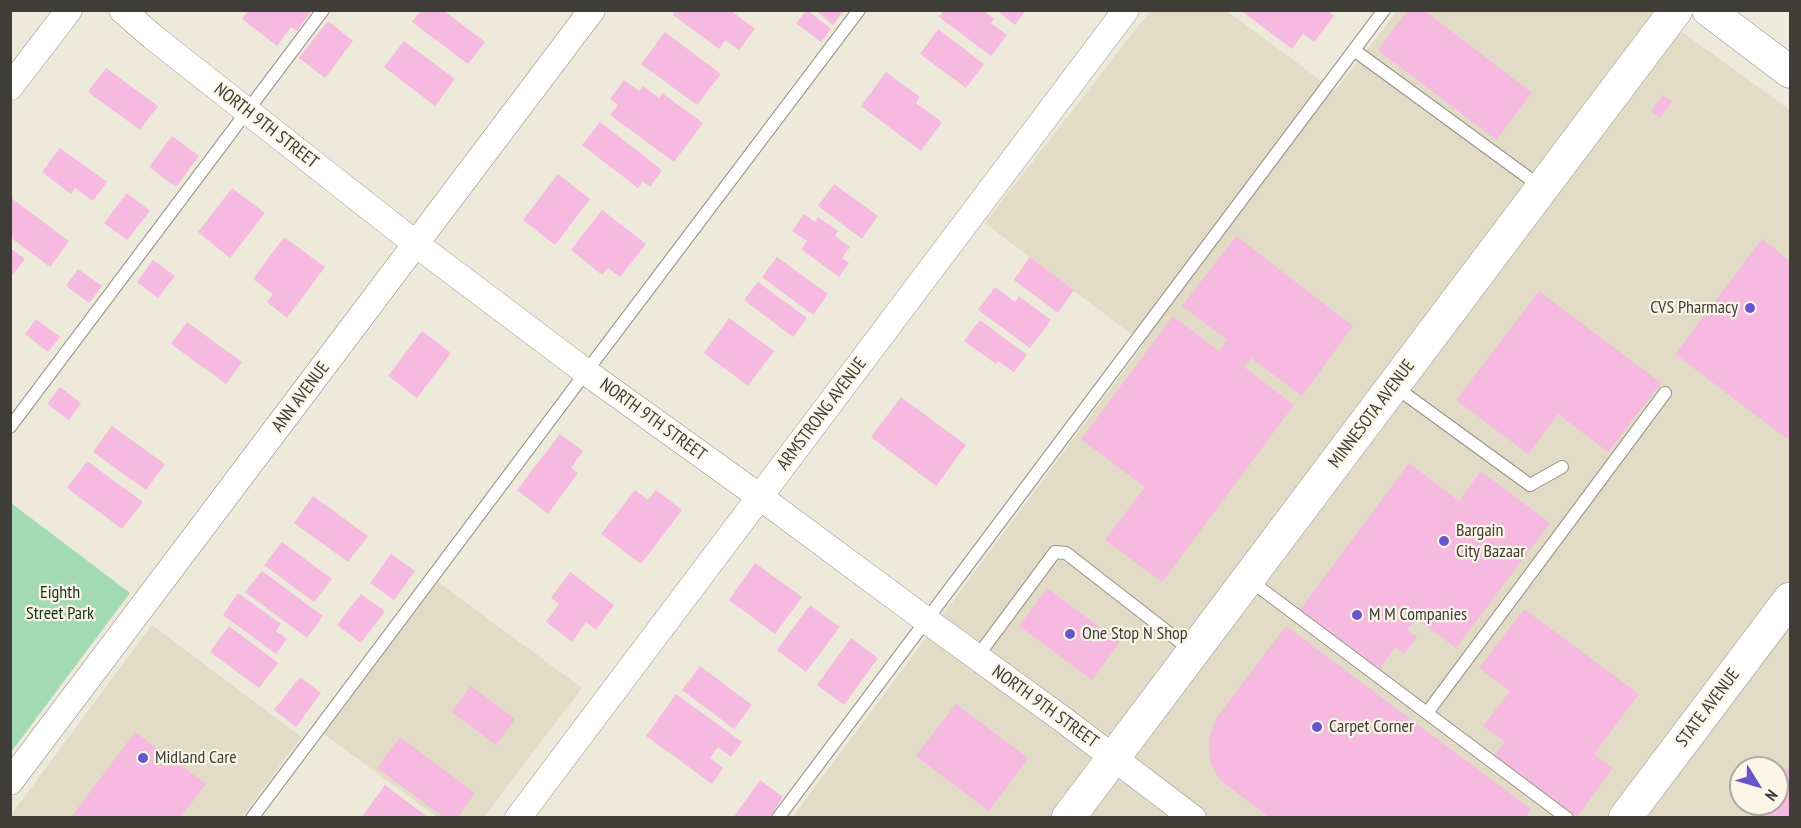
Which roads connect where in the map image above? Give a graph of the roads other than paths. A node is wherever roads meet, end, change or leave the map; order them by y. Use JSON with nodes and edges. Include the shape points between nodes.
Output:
{"nodes":[{"id":1,"x":69,"y":10,"type":"edge"},
{"id":2,"x":122,"y":10,"type":"edge"},
{"id":3,"x":323,"y":10,"type":"edge"},
{"id":4,"x":592,"y":10,"type":"edge"},
{"id":5,"x":859,"y":10,"type":"edge"},
{"id":6,"x":1126,"y":10,"type":"edge"},
{"id":7,"x":1384,"y":10,"type":"edge"},
{"id":8,"x":1676,"y":10,"type":"edge"},
{"id":9,"x":1708,"y":10,"type":"edge"},
{"id":10,"x":1354,"y":50,"type":"junction"},
{"id":11,"x":1791,"y":72,"type":"edge"},
{"id":12,"x":10,"y":87,"type":"edge"},
{"id":13,"x":246,"y":111,"type":"junction"},
{"id":14,"x":1542,"y":188,"type":"junction"},
{"id":15,"x":416,"y":244,"type":"junction"},
{"id":16,"x":586,"y":372,"type":"junction"},
{"id":17,"x":1393,"y":386,"type":"junction"},
{"id":18,"x":1665,"y":393,"type":"dead end"},
{"id":19,"x":10,"y":427,"type":"edge"},
{"id":20,"x":1562,"y":467,"type":"dead end"},
{"id":21,"x":760,"y":497,"type":"junction"},
{"id":22,"x":1248,"y":579,"type":"junction"},
{"id":23,"x":1791,"y":599,"type":"edge"},
{"id":24,"x":926,"y":620,"type":"junction"},
{"id":25,"x":1193,"y":652,"type":"junction"},
{"id":26,"x":976,"y":657,"type":"junction"},
{"id":27,"x":1427,"y":713,"type":"junction"},
{"id":28,"x":1114,"y":757,"type":"junction"},
{"id":29,"x":10,"y":782,"type":"edge"},
{"id":30,"x":252,"y":818,"type":"edge"},
{"id":31,"x":518,"y":818,"type":"edge"},
{"id":32,"x":778,"y":818,"type":"edge"},
{"id":33,"x":1068,"y":818,"type":"edge"},
{"id":34,"x":1193,"y":818,"type":"edge"},
{"id":35,"x":1567,"y":818,"type":"edge"},
{"id":36,"x":1625,"y":818,"type":"edge"}],
"edges":[{"from":1,"to":12,"type":"street"},
{"from":2,"to":13,"type":"street","name":"NORTH 9TH STREET"},
{"from":3,"to":13,"type":"lane"},
{"from":4,"to":15,"type":"street","name":"ANN AVENUE"},
{"from":5,"to":16,"type":"lane"},
{"from":6,"to":21,"type":"street","name":"ARMSTRONG AVENUE"},
{"from":7,"to":10,"type":"lane"},
{"from":8,"to":14,"type":"main road","name":"MINNESOTA AVENUE"},
{"from":9,"to":11,"type":"street"},
{"from":10,"to":14,"type":"lane"},
{"from":10,"to":24,"type":"lane"},
{"from":13,"to":15,"type":"street","name":"NORTH 9TH STREET"},
{"from":13,"to":19,"type":"lane"},
{"from":14,"to":17,"type":"main road","name":"MINNESOTA AVENUE"},
{"from":15,"to":16,"type":"street","name":"NORTH 9TH STREET"},
{"from":15,"to":29,"type":"street","name":"ANN AVENUE"},
{"from":16,"to":21,"type":"street","name":"NORTH 9TH STREET"},
{"from":16,"to":30,"type":"lane"},
{"from":17,"to":20,"type":"lane","via":[[1530,485]]},
{"from":17,"to":22,"type":"main road","name":"MINNESOTA AVENUE"},
{"from":18,"to":27,"type":"lane"},
{"from":21,"to":24,"type":"street","name":"NORTH 9TH STREET"},
{"from":21,"to":31,"type":"street","name":"ARMSTRONG AVENUE"},
{"from":22,"to":25,"type":"main road","name":"MINNESOTA AVENUE"},
{"from":22,"to":27,"type":"lane"},
{"from":23,"to":36,"type":"main road","name":"STATE AVENUE"},
{"from":24,"to":26,"type":"street","name":"NORTH 9TH STREET"},
{"from":24,"to":32,"type":"lane"},
{"from":25,"to":26,"type":"lane","via":[[1066,553],[1055,552]]},
{"from":25,"to":28,"type":"main road","name":"MINNESOTA AVENUE"},
{"from":26,"to":28,"type":"street","name":"NORTH 9TH STREET"},
{"from":27,"to":35,"type":"lane"},
{"from":28,"to":33,"type":"main road","name":"MINNESOTA AVENUE"},
{"from":28,"to":34,"type":"street","name":"NORTH 9TH STREET"}]}
